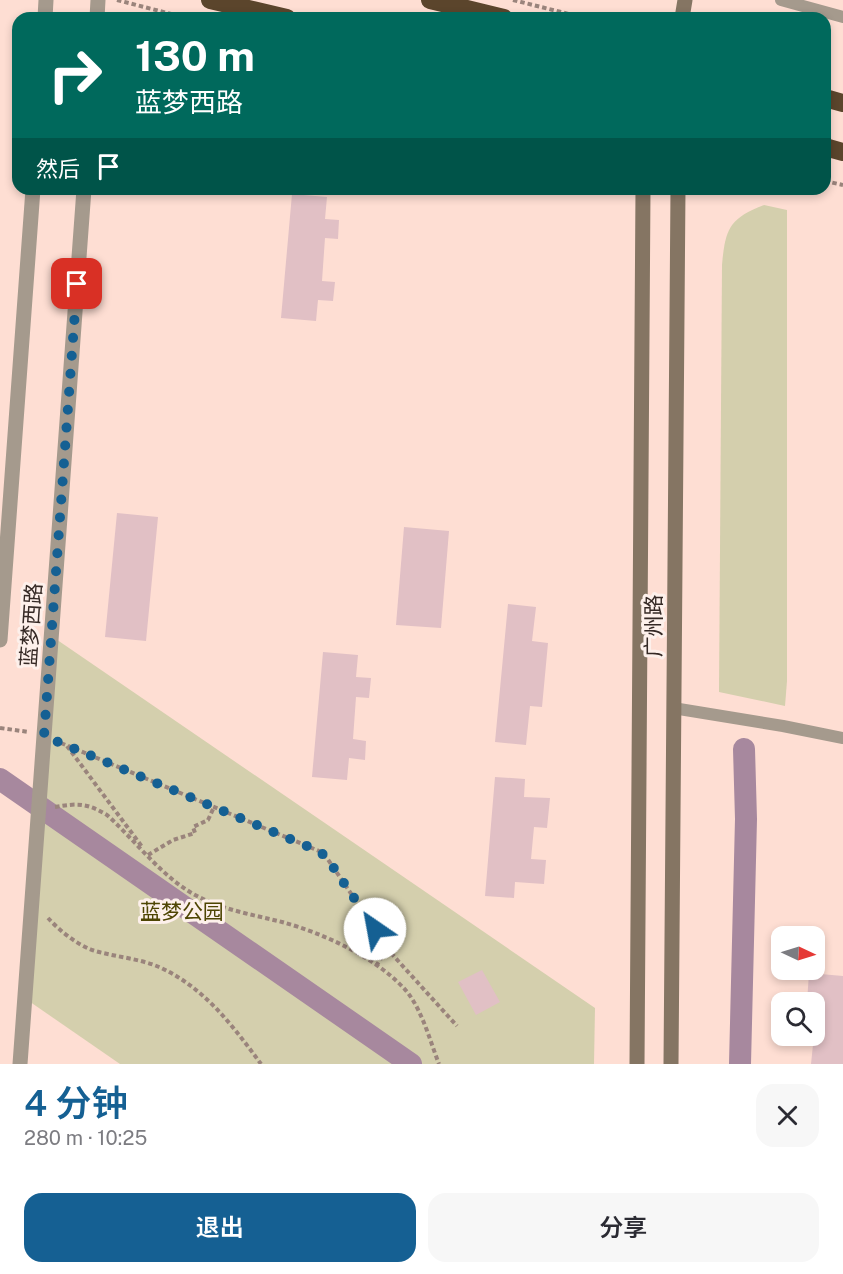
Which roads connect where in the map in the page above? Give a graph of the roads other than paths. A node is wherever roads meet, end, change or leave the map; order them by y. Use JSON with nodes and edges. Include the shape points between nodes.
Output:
{"nodes":[{"id":1,"x":210,"y":0,"type":"edge"},
{"id":2,"x":430,"y":0,"type":"edge"},
{"id":3,"x":781,"y":0,"type":"edge"},
{"id":4,"x":261,"y":12,"type":"edge"},
{"id":5,"x":479,"y":12,"type":"edge"},
{"id":6,"x":825,"y":12,"type":"edge"},
{"id":7,"x":33,"y":195,"type":"edge"},
{"id":8,"x":84,"y":195,"type":"edge"},
{"id":9,"x":643,"y":195,"type":"edge"},
{"id":10,"x":678,"y":195,"type":"edge"},
{"id":11,"x":0,"y":640,"type":"edge"},
{"id":12,"x":673,"y":708,"type":"junction"},
{"id":13,"x":843,"y":738,"type":"edge"},
{"id":14,"x":20,"y":1064,"type":"edge"},
{"id":15,"x":637,"y":1064,"type":"edge"},
{"id":16,"x":671,"y":1064,"type":"edge"}],
"edges":[{"from":1,"to":4,"type":"highway"},
{"from":2,"to":5,"type":"highway"},
{"from":3,"to":6,"type":"lane"},
{"from":7,"to":11,"type":"street","name":"蓝梦西路"},
{"from":8,"to":14,"type":"street","name":"蓝梦西路"},
{"from":9,"to":15,"type":"main road","name":"广州路"},
{"from":10,"to":12,"type":"main road","name":"广州路"},
{"from":12,"to":13,"type":"lane"},
{"from":12,"to":16,"type":"main road","name":"广州路"}]}
